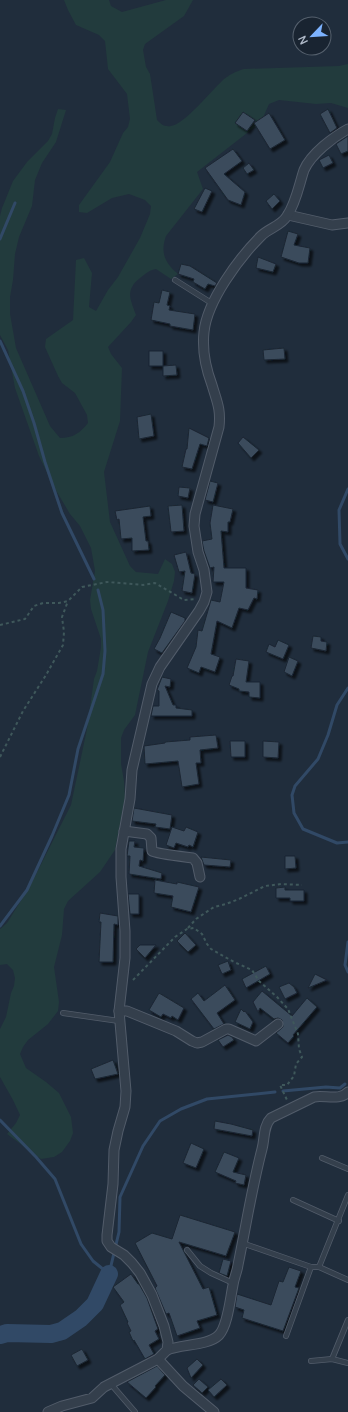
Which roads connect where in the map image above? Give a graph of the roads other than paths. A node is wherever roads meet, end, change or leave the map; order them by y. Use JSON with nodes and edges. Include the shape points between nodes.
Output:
{"nodes":[{"id":1,"x":348,"y":129,"type":"edge"},
{"id":2,"x":288,"y":215,"type":"junction"},
{"id":3,"x":348,"y":223,"type":"edge"},
{"id":4,"x":175,"y":280,"type":"dead end"},
{"id":5,"x":213,"y":304,"type":"junction"},
{"id":6,"x":124,"y":831,"type":"junction"},
{"id":7,"x":200,"y":877,"type":"dead end"},
{"id":8,"x":119,"y":1011,"type":"junction"},
{"id":9,"x":63,"y":1013,"type":"dead end"},
{"id":10,"x":119,"y":1021,"type":"junction"},
{"id":11,"x":278,"y":1024,"type":"dead end"},
{"id":12,"x":348,"y":1092,"type":"edge"},
{"id":13,"x":322,"y":1158,"type":"dead end"},
{"id":14,"x":348,"y":1169,"type":"edge"},
{"id":15,"x":348,"y":1196,"type":"edge"},
{"id":16,"x":293,"y":1200,"type":"dead end"},
{"id":17,"x":339,"y":1221,"type":"junction"},
{"id":18,"x":242,"y":1243,"type":"junction"},
{"id":19,"x":187,"y":1250,"type":"dead end"},
{"id":20,"x":311,"y":1267,"type":"junction"},
{"id":21,"x":319,"y":1267,"type":"junction"},
{"id":22,"x":348,"y":1280,"type":"edge"},
{"id":23,"x":233,"y":1283,"type":"junction"},
{"id":24,"x":348,"y":1320,"type":"edge"},
{"id":25,"x":286,"y":1336,"type":"dead end"},
{"id":26,"x":167,"y":1350,"type":"junction"},
{"id":27,"x":158,"y":1359,"type":"junction"},
{"id":28,"x":332,"y":1359,"type":"junction"},
{"id":29,"x":311,"y":1361,"type":"dead end"},
{"id":30,"x":348,"y":1362,"type":"edge"},
{"id":31,"x":110,"y":1384,"type":"junction"},
{"id":32,"x":48,"y":1412,"type":"edge"},
{"id":33,"x":135,"y":1412,"type":"edge"},
{"id":34,"x":214,"y":1412,"type":"edge"}],
"edges":[{"from":1,"to":2,"type":"street","via":[[318,151],[305,168]]},
{"from":2,"to":3,"type":"street","via":[[332,225]]},
{"from":2,"to":5,"type":"street","via":[[262,235],[238,262]]},
{"from":4,"to":5,"type":"lane"},
{"from":5,"to":6,"type":"street","via":[[205,322],[203,343],[220,416],[194,526],[204,570],[206,598],[160,667],[152,684],[132,770]]},
{"from":6,"to":7,"type":"street","via":[[147,834],[151,838],[152,851],[155,853],[193,858],[197,863]]},
{"from":6,"to":8,"type":"street","via":[[121,874],[125,958]]},
{"from":8,"to":10,"type":"street"},
{"from":8,"to":11,"type":"street","via":[[127,1011],[176,1031],[197,1043],[229,1028],[256,1041]]},
{"from":9,"to":10,"type":"lane"},
{"from":10,"to":26,"type":"street","via":[[126,1091],[125,1107],[114,1150],[107,1241],[140,1273],[164,1326]]},
{"from":12,"to":18,"type":"street","via":[[340,1096],[314,1097],[271,1118],[266,1123]]},
{"from":13,"to":14,"type":"lane"},
{"from":15,"to":17,"type":"lane"},
{"from":16,"to":17,"type":"lane"},
{"from":17,"to":21,"type":"lane"},
{"from":18,"to":20,"type":"lane"},
{"from":18,"to":23,"type":"street"},
{"from":19,"to":23,"type":"lane","via":[[200,1266]]},
{"from":20,"to":21,"type":"lane"},
{"from":20,"to":25,"type":"lane"},
{"from":21,"to":22,"type":"lane"},
{"from":23,"to":26,"type":"street","via":[[222,1331],[205,1342]]},
{"from":24,"to":28,"type":"lane"},
{"from":26,"to":27,"type":"street"},
{"from":27,"to":31,"type":"street"},
{"from":27,"to":34,"type":"street","via":[[183,1386]]},
{"from":28,"to":29,"type":"lane"},
{"from":28,"to":30,"type":"lane"},
{"from":31,"to":32,"type":"street","via":[[92,1398]]},
{"from":31,"to":33,"type":"lane"}]}
